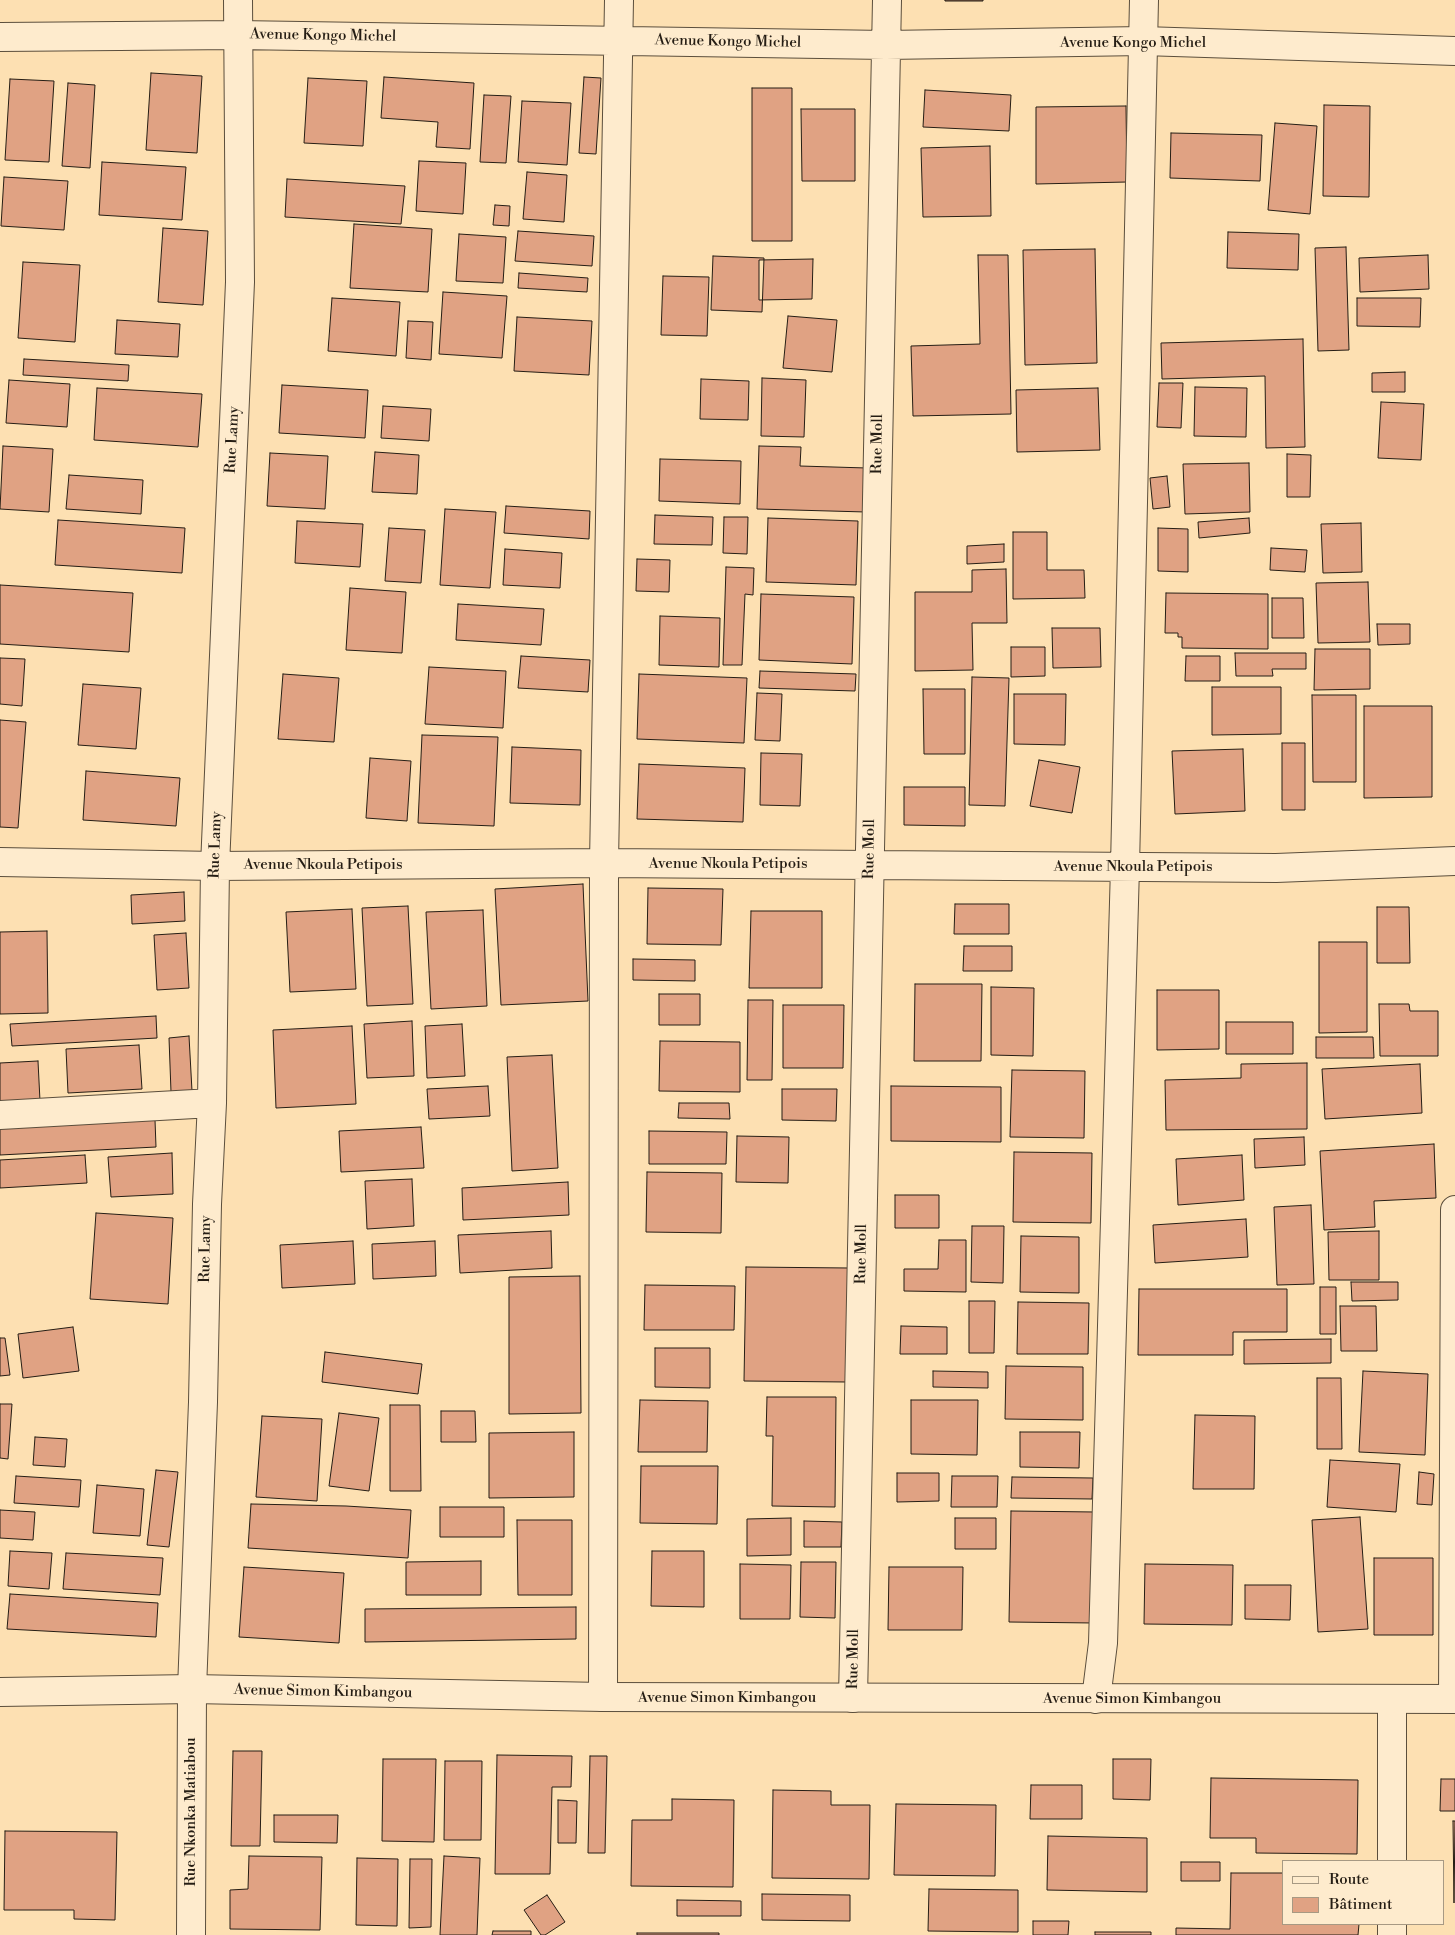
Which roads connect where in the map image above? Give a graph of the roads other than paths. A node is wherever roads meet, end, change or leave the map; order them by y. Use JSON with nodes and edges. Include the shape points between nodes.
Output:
{"nodes":[{"id":1,"x":238,"y":0,"type":"edge"},
{"id":2,"x":619,"y":0,"type":"edge"},
{"id":3,"x":887,"y":0,"type":"edge"},
{"id":4,"x":1144,"y":0,"type":"edge"},
{"id":5,"x":237,"y":36,"type":"junction"},
{"id":6,"x":0,"y":37,"type":"edge"},
{"id":7,"x":618,"y":40,"type":"junction"},
{"id":8,"x":1143,"y":41,"type":"junction"},
{"id":9,"x":886,"y":45,"type":"junction"},
{"id":10,"x":1455,"y":51,"type":"edge"},
{"id":11,"x":1455,"y":861,"type":"edge"},
{"id":12,"x":0,"y":862,"type":"edge"},
{"id":13,"x":604,"y":863,"type":"junction"},
{"id":14,"x":869,"y":864,"type":"junction"},
{"id":15,"x":215,"y":866,"type":"junction"},
{"id":16,"x":1125,"y":867,"type":"junction"},
{"id":17,"x":212,"y":1103,"type":"junction"},
{"id":18,"x":0,"y":1115,"type":"edge"},
{"id":19,"x":1455,"y":1210,"type":"edge"},
{"id":20,"x":192,"y":1689,"type":"junction"},
{"id":21,"x":0,"y":1692,"type":"edge"},
{"id":22,"x":603,"y":1697,"type":"junction"},
{"id":23,"x":853,"y":1698,"type":"junction"},
{"id":24,"x":1096,"y":1699,"type":"junction"},
{"id":25,"x":1454,"y":1699,"type":"edge"},
{"id":26,"x":1392,"y":1700,"type":"junction"},
{"id":27,"x":1392,"y":1860,"type":"edge"},
{"id":28,"x":191,"y":1935,"type":"edge"}],
"edges":[{"from":1,"to":5,"type":"street","name":"Rue Lamy"},
{"from":2,"to":7,"type":"street"},
{"from":3,"to":9,"type":"street","name":"Rue Moll"},
{"from":4,"to":8,"type":"street"},
{"from":5,"to":6,"type":"street","name":"Avenue Kongo Michel"},
{"from":5,"to":7,"type":"street","name":"Avenue Kongo Michel"},
{"from":5,"to":15,"type":"street","name":"Rue Lamy","via":[[240,282]]},
{"from":7,"to":9,"type":"street","name":"Avenue Kongo Michel"},
{"from":7,"to":13,"type":"street"},
{"from":8,"to":9,"type":"street","name":"Avenue Kongo Michel"},
{"from":8,"to":10,"type":"street","name":"Avenue Kongo Michel"},
{"from":8,"to":16,"type":"street"},
{"from":9,"to":14,"type":"street","name":"Rue Moll"},
{"from":11,"to":16,"type":"street","name":"Avenue Nkoula Petipois","via":[[1276,868]]},
{"from":12,"to":15,"type":"street","name":"Avenue Nkoula Petipois"},
{"from":13,"to":14,"type":"street","name":"Avenue Nkoula Petipois"},
{"from":13,"to":15,"type":"street","name":"Avenue Nkoula Petipois"},
{"from":13,"to":22,"type":"street"},
{"from":14,"to":16,"type":"street","name":"Avenue Nkoula Petipois"},
{"from":14,"to":23,"type":"street","name":"Rue Moll"},
{"from":15,"to":17,"type":"street","name":"Rue Lamy"},
{"from":16,"to":24,"type":"street","via":[[1104,1643]]},
{"from":17,"to":18,"type":"street"},
{"from":17,"to":20,"type":"street","name":"Rue Lamy"},
{"from":19,"to":25,"type":"street"},
{"from":20,"to":21,"type":"street","name":"Avenue Simon Kimbangou"},
{"from":20,"to":22,"type":"street","name":"Avenue Simon Kimbangou"},
{"from":20,"to":28,"type":"street","name":"Rue Nkonka Matiabou"},
{"from":22,"to":23,"type":"street","name":"Avenue Simon Kimbangou"},
{"from":23,"to":24,"type":"street","name":"Avenue Simon Kimbangou"},
{"from":24,"to":26,"type":"street","name":"Avenue Simon Kimbangou"},
{"from":25,"to":26,"type":"street","name":"Avenue Simon Kimbangou"},
{"from":26,"to":27,"type":"street"}]}
